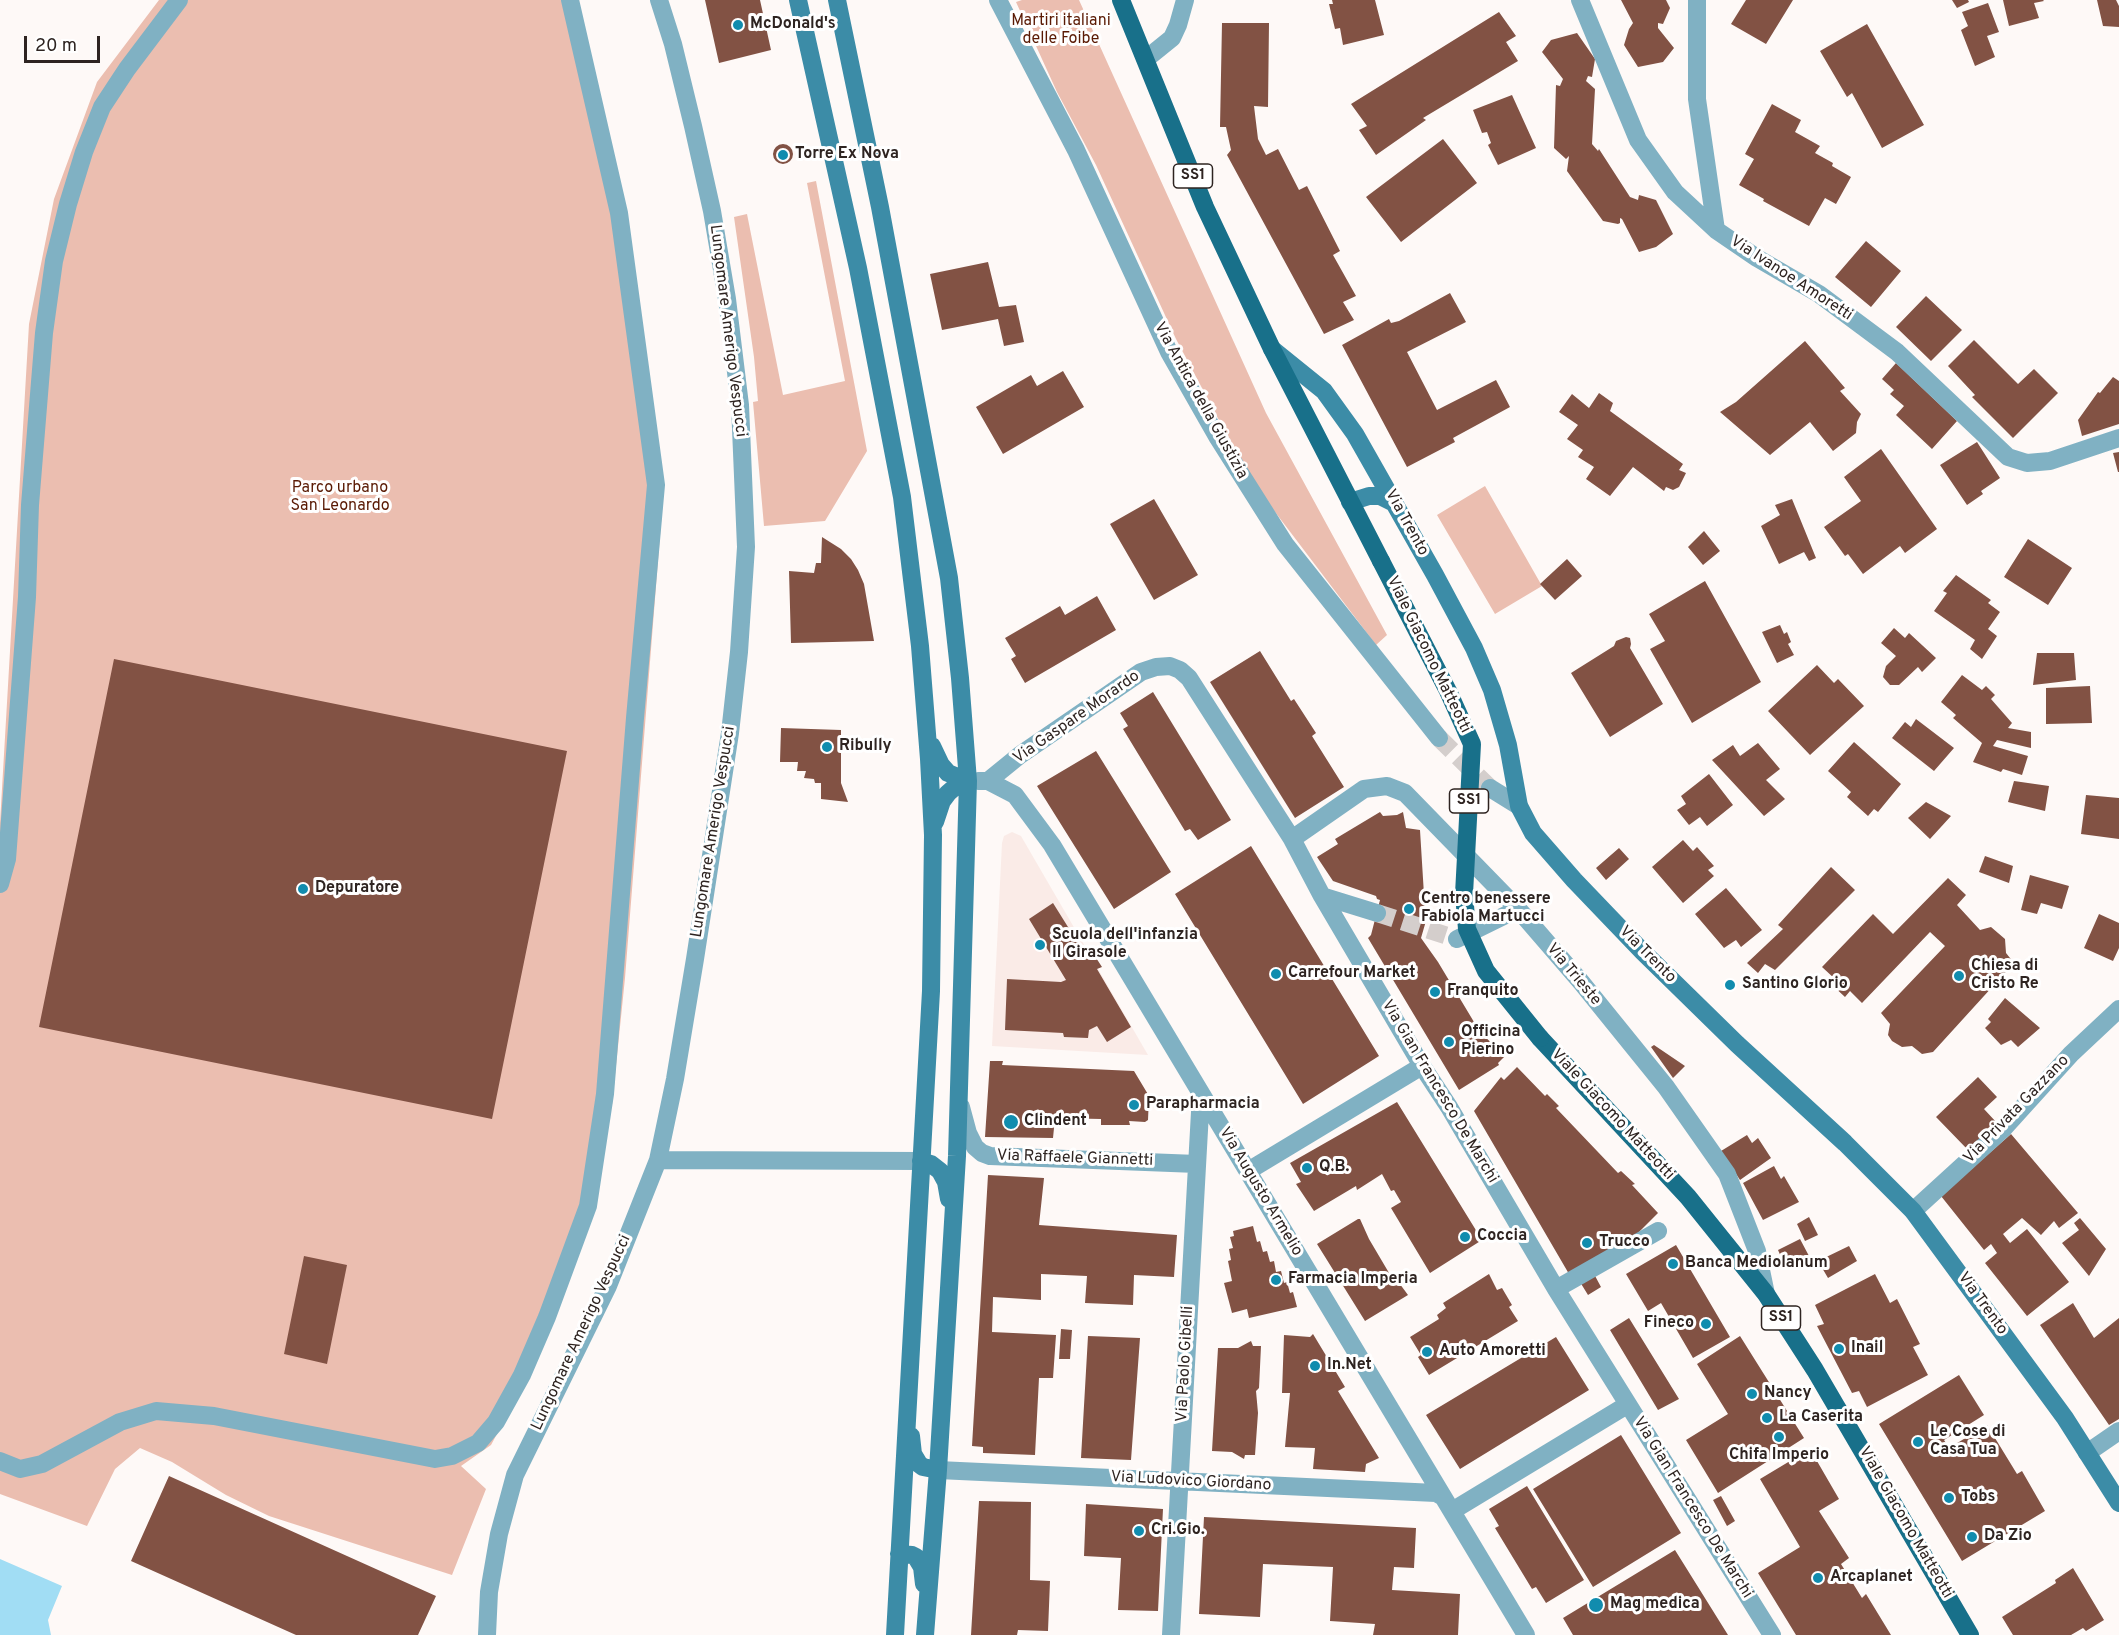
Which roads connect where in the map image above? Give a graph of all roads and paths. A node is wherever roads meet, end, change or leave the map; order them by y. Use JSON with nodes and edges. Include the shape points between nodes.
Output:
{"nodes":[{"id":1,"x":179,"y":0,"type":"edge"},
{"id":2,"x":570,"y":0,"type":"edge"},
{"id":3,"x":659,"y":0,"type":"edge"},
{"id":4,"x":798,"y":0,"type":"edge"},
{"id":5,"x":837,"y":0,"type":"edge"},
{"id":6,"x":998,"y":0,"type":"edge"},
{"id":7,"x":1121,"y":0,"type":"edge"},
{"id":8,"x":1185,"y":0,"type":"edge"},
{"id":9,"x":1580,"y":0,"type":"edge"},
{"id":10,"x":1697,"y":0,"type":"edge"},
{"id":11,"x":1146,"y":60,"type":"junction"},
{"id":12,"x":1716,"y":230,"type":"junction"},
{"id":13,"x":1272,"y":349,"type":"junction"},
{"id":14,"x":2119,"y":438,"type":"edge"},
{"id":15,"x":1350,"y":502,"type":"junction"},
{"id":16,"x":1394,"y":502,"type":"junction"},
{"id":17,"x":1170,"y":666,"type":"joint"},
{"id":18,"x":927,"y":730,"type":"junction"},
{"id":19,"x":1439,"y":738,"type":"tunnel mouth"},
{"id":20,"x":968,"y":781,"type":"junction"},
{"id":21,"x":988,"y":781,"type":"junction"},
{"id":22,"x":1490,"y":788,"type":"tunnel mouth"},
{"id":23,"x":1519,"y":806,"type":"junction"},
{"id":24,"x":933,"y":835,"type":"junction"},
{"id":25,"x":1292,"y":839,"type":"junction"},
{"id":26,"x":0,"y":884,"type":"edge"},
{"id":27,"x":1322,"y":896,"type":"junction"},
{"id":28,"x":1518,"y":909,"type":"junction"},
{"id":29,"x":1377,"y":913,"type":"tunnel mouth"},
{"id":30,"x":1456,"y":939,"type":"tunnel mouth"},
{"id":31,"x":2119,"y":1009,"type":"edge"},
{"id":32,"x":1422,"y":1066,"type":"junction"},
{"id":33,"x":1201,"y":1094,"type":"junction"},
{"id":34,"x":959,"y":1095,"type":"junction"},
{"id":35,"x":658,"y":1160,"type":"junction"},
{"id":36,"x":921,"y":1161,"type":"junction"},
{"id":37,"x":1197,"y":1164,"type":"junction"},
{"id":38,"x":1248,"y":1171,"type":"junction"},
{"id":39,"x":1913,"y":1211,"type":"junction"},
{"id":40,"x":953,"y":1222,"type":"junction"},
{"id":41,"x":1658,"y":1231,"type":"dead end"},
{"id":42,"x":1556,"y":1289,"type":"junction"},
{"id":43,"x":1766,"y":1294,"type":"junction"},
{"id":44,"x":907,"y":1401,"type":"junction"},
{"id":45,"x":1627,"y":1405,"type":"junction"},
{"id":46,"x":2119,"y":1431,"type":"edge"},
{"id":47,"x":2087,"y":1453,"type":"junction"},
{"id":48,"x":0,"y":1461,"type":"edge"},
{"id":49,"x":938,"y":1470,"type":"junction"},
{"id":50,"x":1180,"y":1481,"type":"junction"},
{"id":51,"x":2119,"y":1503,"type":"edge"},
{"id":52,"x":1448,"y":1504,"type":"junction"},
{"id":53,"x":899,"y":1554,"type":"junction"},
{"id":54,"x":927,"y":1610,"type":"junction"},
{"id":55,"x":487,"y":1635,"type":"edge"},
{"id":56,"x":895,"y":1635,"type":"edge"},
{"id":57,"x":926,"y":1635,"type":"edge"},
{"id":58,"x":1171,"y":1635,"type":"edge"},
{"id":59,"x":1526,"y":1635,"type":"edge"},
{"id":60,"x":1772,"y":1635,"type":"edge"},
{"id":61,"x":1970,"y":1635,"type":"edge"}],
"edges":[{"from":1,"to":26,"type":"street","via":[[102,107],[84,152],[54,261],[30,505],[7,859]]},
{"from":2,"to":48,"type":"street","via":[[618,213],[656,485],[605,1094],[588,1206],[547,1317],[496,1422],[478,1443],[452,1456],[435,1459],[214,1416],[156,1411],[120,1422],[42,1464],[20,1469]]},
{"from":3,"to":35,"type":"street","name":"Lungomare Amerigo Vespucci","via":[[693,126],[727,299],[740,405],[746,547],[730,733],[695,959]]},
{"from":4,"to":18,"type":"main road","via":[[858,268],[902,496]]},
{"from":5,"to":20,"type":"main road","via":[[946,566]]},
{"from":6,"to":19,"type":"street","name":"Via Antica della Giustizia","via":[[1076,150],[1169,352],[1218,438],[1285,544]]},
{"from":7,"to":11,"type":"main road","name":"Viale Giacomo Matteotti","number":"SS1"},
{"from":8,"to":11,"type":"street","via":[[1172,38]]},
{"from":9,"to":12,"type":"street","name":"Via Ivanoe Amoretti","via":[[1638,140],[1675,192]]},
{"from":10,"to":12,"type":"street","via":[[1697,99]]},
{"from":11,"to":13,"type":"main road","name":"Viale Giacomo Matteotti","number":"SS1","via":[[1205,207]]},
{"from":12,"to":14,"type":"street","name":"Via Ivanoe Amoretti","via":[[1819,294],[1897,352],[2008,457],[2027,463],[2050,461]]},
{"from":13,"to":15,"type":"main road","name":"Viale Giacomo Matteotti","number":"SS1"},
{"from":13,"to":16,"type":"main road","name":"Via Trento","via":[[1324,391],[1356,434]]},
{"from":15,"to":16,"type":"main road","via":[[1380,496]]},
{"from":15,"to":43,"type":"main road","name":"Viale Giacomo Matteotti","number":"SS1","bridge":true,"via":[[1472,744],[1464,894],[1467,929],[1486,971],[1540,1038],[1688,1197]]},
{"from":16,"to":23,"type":"main road","name":"Via Trento","via":[[1474,648],[1492,690],[1508,745]]},
{"from":17,"to":21,"type":"street","name":"Via Gaspare Morardo","via":[[1142,672]]},
{"from":17,"to":25,"type":"street","name":"Via Gian Francesco De Marchi","via":[[1189,678]]},
{"from":18,"to":20,"type":"main road","via":[[941,765],[956,778]]},
{"from":18,"to":24,"type":"main road"},
{"from":20,"to":21,"type":"street","name":"Via Augusto Armelio"},
{"from":20,"to":24,"type":"main road","via":[[942,801]]},
{"from":20,"to":34,"type":"main road"},
{"from":21,"to":33,"type":"street","name":"Via Augusto Armelio","via":[[1015,795],[1052,845]]},
{"from":22,"to":23,"type":"street"},
{"from":23,"to":39,"type":"main road","name":"Via Trento","via":[[1533,833],[1634,943]]},
{"from":24,"to":36,"type":"main road","via":[[931,991]]},
{"from":25,"to":27,"type":"street","name":"Via Gian Francesco De Marchi"},
{"from":25,"to":28,"type":"street","name":"Via Trieste","via":[[1364,789],[1387,786],[1405,793]]},
{"from":27,"to":29,"type":"street"},
{"from":27,"to":32,"type":"street","name":"Via Gian Francesco De Marchi"},
{"from":28,"to":30,"type":"street"},
{"from":28,"to":43,"type":"street","name":"Via Trieste","via":[[1666,1087],[1727,1174],[1757,1251]]},
{"from":31,"to":39,"type":"street","name":"Via Privata Gazzano","via":[[2071,1054],[2004,1128]]},
{"from":32,"to":38,"type":"street"},
{"from":32,"to":42,"type":"street","name":"Via Gian Francesco De Marchi"},
{"from":33,"to":37,"type":"street","name":"Via Paolo Gibelli"},
{"from":33,"to":38,"type":"street","name":"Via Augusto Armelio"},
{"from":34,"to":37,"type":"street","name":"Via Raffaele Giannetti","via":[[975,1147],[990,1156]]},
{"from":34,"to":40,"type":"main road"},
{"from":35,"to":36,"type":"street"},
{"from":35,"to":55,"type":"street","name":"Lungomare Amerigo Vespucci","via":[[608,1286],[515,1475],[499,1534],[489,1592]]},
{"from":36,"to":40,"type":"main road","via":[[932,1164],[946,1182]]},
{"from":36,"to":44,"type":"main road"},
{"from":37,"to":50,"type":"street","name":"Via Paolo Gibelli"},
{"from":38,"to":52,"type":"street","name":"Via Augusto Armelio"},
{"from":39,"to":47,"type":"main road","name":"Via Trento"},
{"from":40,"to":49,"type":"main road"},
{"from":41,"to":42,"type":"street"},
{"from":42,"to":45,"type":"street","name":"Via Gian Francesco De Marchi"},
{"from":43,"to":61,"type":"main road","name":"Viale Giacomo Matteotti","number":"SS1","via":[[1815,1370]]},
{"from":44,"to":49,"type":"main road","via":[[916,1459],[923,1467]]},
{"from":44,"to":53,"type":"main road"},
{"from":45,"to":52,"type":"street"},
{"from":45,"to":60,"type":"street","name":"Via Gian Francesco De Marchi"},
{"from":46,"to":47,"type":"street"},
{"from":47,"to":51,"type":"main road","name":"Via Trento"},
{"from":49,"to":50,"type":"street","name":"Via Ludovico Giordano"},
{"from":49,"to":54,"type":"main road"},
{"from":50,"to":52,"type":"street","name":"Via Ludovico Giordano","via":[[1436,1493]]},
{"from":50,"to":58,"type":"street","name":"Via Paolo Gibelli"},
{"from":52,"to":59,"type":"street","name":"Via Augusto Armelio"},
{"from":53,"to":54,"type":"main road","via":[[912,1555],[920,1562]]},
{"from":53,"to":56,"type":"main road"},
{"from":54,"to":57,"type":"main road"}]}
